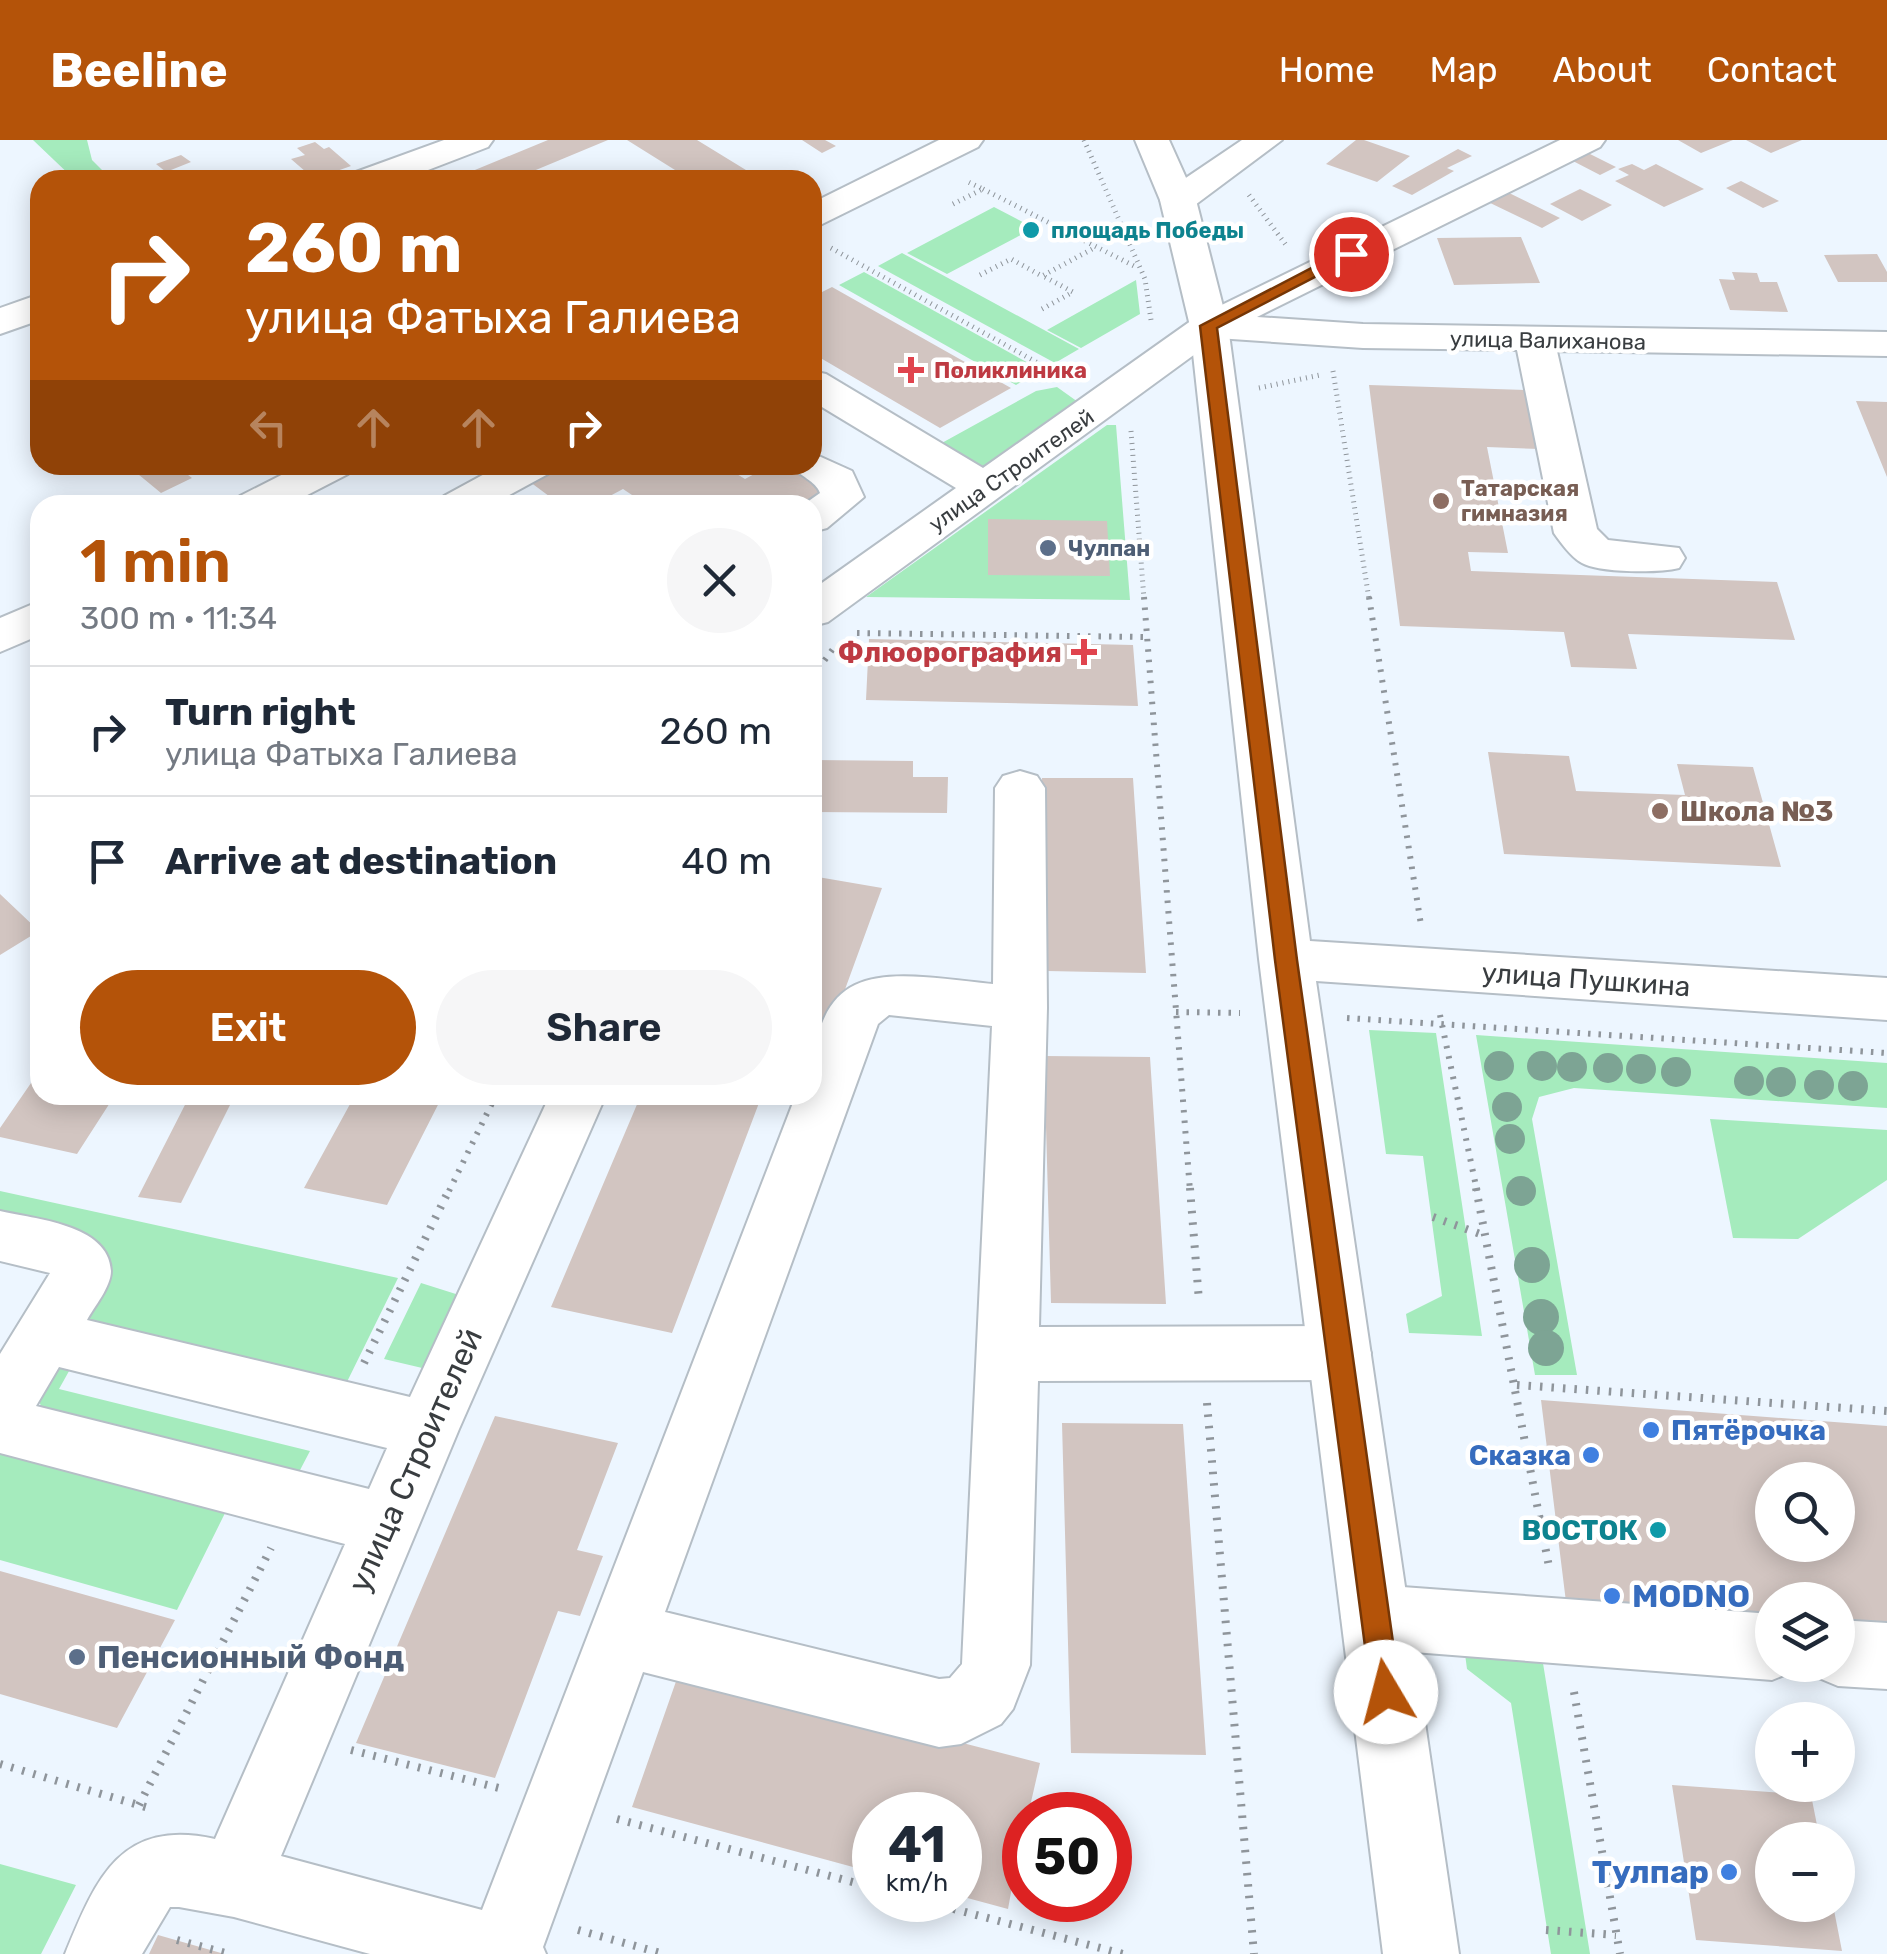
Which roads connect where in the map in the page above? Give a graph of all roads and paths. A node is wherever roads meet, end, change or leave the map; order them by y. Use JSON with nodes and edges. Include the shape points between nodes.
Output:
{"nodes":[{"id":1,"x":476,"y":140,"type":"edge"},
{"id":2,"x":966,"y":140,"type":"edge"},
{"id":3,"x":1084,"y":140,"type":"edge"},
{"id":4,"x":1152,"y":140,"type":"edge"},
{"id":5,"x":1265,"y":140,"type":"edge"},
{"id":6,"x":1588,"y":140,"type":"edge"},
{"id":7,"x":396,"y":170,"type":"edge"},
{"id":8,"x":952,"y":174,"type":"dead end"},
{"id":9,"x":983,"y":189,"type":"junction"},
{"id":10,"x":1178,"y":200,"type":"junction"},
{"id":11,"x":953,"y":204,"type":"dead end"},
{"id":12,"x":822,"y":226,"type":"edge"},
{"id":13,"x":822,"y":234,"type":"edge"},
{"id":14,"x":1097,"y":246,"type":"junction"},
{"id":15,"x":1140,"y":269,"type":"junction"},
{"id":16,"x":980,"y":275,"type":"dead end"},
{"id":17,"x":1042,"y":276,"type":"junction"},
{"id":18,"x":30,"y":310,"type":"edge"},
{"id":19,"x":1042,"y":310,"type":"dead end"},
{"id":20,"x":0,"y":322,"type":"edge"},
{"id":21,"x":1208,"y":326,"type":"junction"},
{"id":22,"x":1153,"y":331,"type":"dead end"},
{"id":23,"x":1535,"y":340,"type":"junction"},
{"id":24,"x":1887,"y":344,"type":"edge"},
{"id":25,"x":822,"y":389,"type":"edge"},
{"id":26,"x":1108,"y":402,"type":"junction"},
{"id":27,"x":822,"y":471,"type":"edge"},
{"id":28,"x":514,"y":475,"type":"edge"},
{"id":29,"x":319,"y":484,"type":"edge"},
{"id":30,"x":986,"y":488,"type":"junction"},
{"id":31,"x":286,"y":495,"type":"edge"},
{"id":32,"x":478,"y":495,"type":"edge"},
{"id":33,"x":822,"y":512,"type":"edge"},
{"id":34,"x":1663,"y":558,"type":"dead end"},
{"id":35,"x":831,"y":574,"type":"edge"},
{"id":36,"x":30,"y":621,"type":"edge"},
{"id":37,"x":828,"y":622,"type":"edge"},
{"id":38,"x":0,"y":637,"type":"edge"},
{"id":39,"x":1144,"y":638,"type":"junction"},
{"id":40,"x":834,"y":648,"type":"dead end"},
{"id":41,"x":822,"y":663,"type":"edge"},
{"id":42,"x":1020,"y":788,"type":"dead end"},
{"id":43,"x":1286,"y":960,"type":"junction"},
{"id":44,"x":1887,"y":998,"type":"edge"},
{"id":45,"x":1020,"y":1008,"type":"junction"},
{"id":46,"x":1176,"y":1012,"type":"junction"},
{"id":47,"x":1294,"y":1015,"type":"junction"},
{"id":48,"x":1887,"y":1054,"type":"edge"},
{"id":49,"x":822,"y":1101,"type":"edge"},
{"id":50,"x":573,"y":1105,"type":"edge"},
{"id":51,"x":820,"y":1105,"type":"edge"},
{"id":52,"x":1433,"y":1218,"type":"dead end"},
{"id":53,"x":1484,"y":1235,"type":"dead end"},
{"id":54,"x":0,"y":1236,"type":"edge"},
{"id":55,"x":44,"y":1338,"type":"junction"},
{"id":56,"x":1009,"y":1354,"type":"junction"},
{"id":57,"x":1203,"y":1354,"type":"junction"},
{"id":58,"x":1340,"y":1354,"type":"junction"},
{"id":59,"x":1517,"y":1385,"type":"dead end"},
{"id":60,"x":0,"y":1410,"type":"edge"},
{"id":61,"x":1887,"y":1411,"type":"edge"},
{"id":62,"x":0,"y":1426,"type":"edge"},
{"id":63,"x":427,"y":1429,"type":"junction"},
{"id":64,"x":1540,"y":1520,"type":"dead end"},
{"id":65,"x":1576,"y":1522,"type":"dead end"},
{"id":66,"x":386,"y":1524,"type":"junction"},
{"id":67,"x":1375,"y":1617,"type":"junction"},
{"id":68,"x":621,"y":1634,"type":"junction"},
{"id":69,"x":1755,"y":1646,"type":"edge"},
{"id":70,"x":1855,"y":1654,"type":"edge"},
{"id":71,"x":1887,"y":1656,"type":"edge"},
{"id":72,"x":234,"y":1880,"type":"junction"},
{"id":73,"x":982,"y":1916,"type":"edge"},
{"id":74,"x":1546,"y":1930,"type":"dead end"},
{"id":75,"x":1616,"y":1934,"type":"dead end"},
{"id":76,"x":506,"y":1953,"type":"edge"},
{"id":77,"x":103,"y":1954,"type":"edge"},
{"id":78,"x":1123,"y":1954,"type":"edge"},
{"id":79,"x":1254,"y":1954,"type":"edge"},
{"id":80,"x":1421,"y":1954,"type":"edge"}],
"edges":[{"from":1,"to":7,"type":"street"},
{"from":2,"to":12,"type":"street"},
{"from":3,"to":15,"type":"path"},
{"from":4,"to":10,"type":"street"},
{"from":5,"to":10,"type":"street"},
{"from":6,"to":21,"type":"street","name":"улица Строителей"},
{"from":8,"to":9,"type":"path"},
{"from":9,"to":11,"type":"path"},
{"from":9,"to":14,"type":"path"},
{"from":10,"to":21,"type":"street"},
{"from":13,"to":26,"type":"path"},
{"from":14,"to":15,"type":"path"},
{"from":14,"to":17,"type":"path"},
{"from":15,"to":22,"type":"path"},
{"from":16,"to":17,"type":"path","via":[[1011,259]]},
{"from":17,"to":19,"type":"path","via":[[1073,292]]},
{"from":18,"to":20,"type":"street"},
{"from":21,"to":23,"type":"street","name":"улица Валиханова"},
{"from":21,"to":26,"type":"street","name":"улица Строителей"},
{"from":21,"to":43,"type":"street"},
{"from":23,"to":24,"type":"street","name":"улица Валиханова"},
{"from":23,"to":34,"type":"street","via":[[1576,533],[1596,552]]},
{"from":25,"to":30,"type":"street"},
{"from":26,"to":30,"type":"street","name":"улица Строителей"},
{"from":26,"to":39,"type":"path","via":[[1130,412]]},
{"from":27,"to":33,"type":"street","via":[[836,480],[843,497]]},
{"from":28,"to":32,"type":"street"},
{"from":29,"to":31,"type":"street"},
{"from":30,"to":35,"type":"street","name":"улица Строителей"},
{"from":35,"to":37,"type":"street","name":"улица Строителей"},
{"from":36,"to":38,"type":"street"},
{"from":37,"to":39,"type":"path"},
{"from":39,"to":46,"type":"path"},
{"from":40,"to":41,"type":"path"},
{"from":42,"to":45,"type":"street"},
{"from":43,"to":44,"type":"street","name":"улица Пушкина"},
{"from":43,"to":47,"type":"street"},
{"from":45,"to":49,"type":"street","via":[[874,997],[855,1013]]},
{"from":45,"to":56,"type":"street"},
{"from":46,"to":47,"type":"path"},
{"from":46,"to":57,"type":"path"},
{"from":47,"to":48,"type":"path"},
{"from":47,"to":58,"type":"street"},
{"from":50,"to":63,"type":"street","name":"улица Строителей"},
{"from":51,"to":68,"type":"street"},
{"from":52,"to":53,"type":"path"},
{"from":54,"to":55,"type":"street","via":[[78,1259],[79,1279]]},
{"from":55,"to":60,"type":"street"},
{"from":55,"to":63,"type":"street"},
{"from":56,"to":57,"type":"street"},
{"from":56,"to":68,"type":"street","via":[[996,1665],[976,1704],[939,1714]]},
{"from":57,"to":58,"type":"street"},
{"from":57,"to":79,"type":"path"},
{"from":58,"to":67,"type":"street"},
{"from":59,"to":61,"type":"path"},
{"from":62,"to":66,"type":"street"},
{"from":63,"to":66,"type":"street","name":"улица Строителей"},
{"from":64,"to":65,"type":"path"},
{"from":66,"to":72,"type":"street","name":"улица Строителей"},
{"from":67,"to":69,"type":"street"},
{"from":67,"to":80,"type":"street"},
{"from":68,"to":76,"type":"street"},
{"from":70,"to":71,"type":"street"},
{"from":72,"to":76,"type":"street"},
{"from":72,"to":77,"type":"street","via":[[186,1868],[156,1870],[134,1890]]},
{"from":73,"to":78,"type":"path"},
{"from":74,"to":75,"type":"path"}]}
